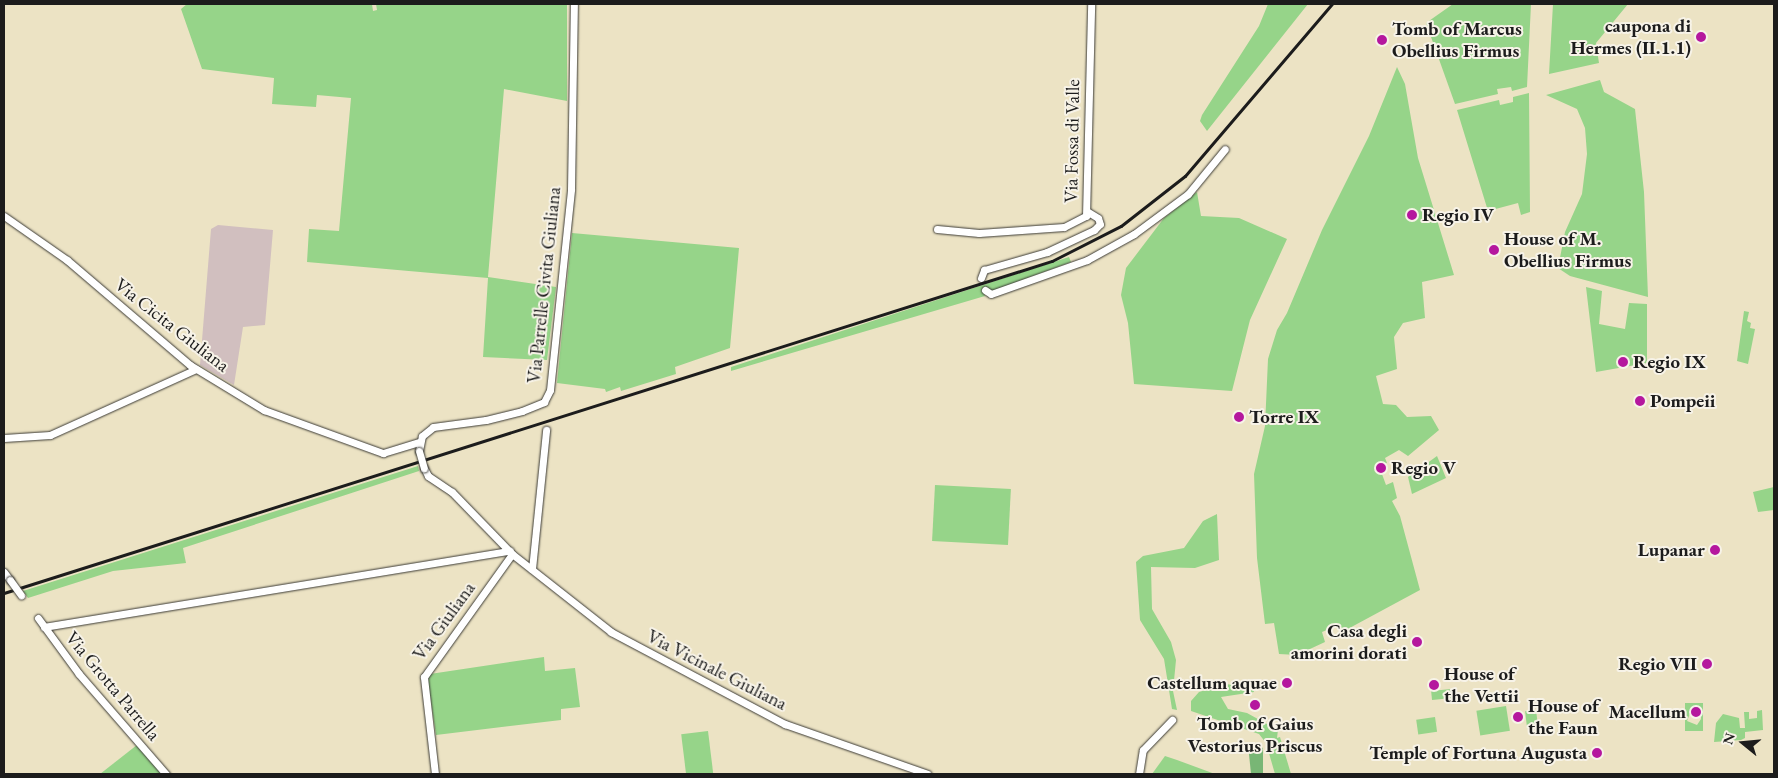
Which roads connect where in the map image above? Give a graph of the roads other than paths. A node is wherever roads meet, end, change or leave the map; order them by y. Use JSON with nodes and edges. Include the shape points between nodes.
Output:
{"nodes":[{"id":1,"x":574,"y":4,"type":"edge"},
{"id":2,"x":1091,"y":4,"type":"edge"},
{"id":3,"x":1225,"y":149,"type":"dead end"},
{"id":4,"x":1088,"y":212,"type":"junction"},
{"id":5,"x":4,"y":216,"type":"edge"},
{"id":6,"x":937,"y":229,"type":"dead end"},
{"id":7,"x":981,"y":278,"type":"dead end"},
{"id":8,"x":985,"y":290,"type":"dead end"},
{"id":9,"x":196,"y":369,"type":"junction"},
{"id":10,"x":546,"y":430,"type":"dead end"},
{"id":11,"x":4,"y":438,"type":"edge"},
{"id":12,"x":419,"y":442,"type":"junction"},
{"id":13,"x":511,"y":552,"type":"junction"},
{"id":14,"x":532,"y":569,"type":"junction"},
{"id":15,"x":4,"y":572,"type":"edge"},
{"id":16,"x":21,"y":595,"type":"dead end"},
{"id":17,"x":38,"y":618,"type":"dead end"},
{"id":18,"x":44,"y":627,"type":"junction"},
{"id":19,"x":1172,"y":720,"type":"dead end"},
{"id":20,"x":166,"y":774,"type":"edge"},
{"id":21,"x":435,"y":774,"type":"edge"},
{"id":22,"x":928,"y":774,"type":"edge"},
{"id":23,"x":1139,"y":774,"type":"edge"}],
"edges":[{"from":1,"to":12,"type":"street","name":"Via Parrelle Civita Giuliana","via":[[571,189],[550,390],[539,405],[486,420],[439,424],[427,430]]},
{"from":2,"to":4,"type":"street","name":"Via Fossa di Valle"},
{"from":3,"to":8,"type":"street","via":[[1188,194],[1134,234],[1087,260],[991,294]]},
{"from":4,"to":6,"type":"street","name":"Via Fossa di Valle","via":[[1077,223],[1064,227],[980,233]]},
{"from":4,"to":7,"type":"street","via":[[1098,218],[1100,224],[1094,230],[1047,252],[984,270]]},
{"from":5,"to":9,"type":"street","name":"Via Cicita Giuliana","via":[[66,260]]},
{"from":9,"to":11,"type":"street","via":[[50,435]]},
{"from":9,"to":12,"type":"street","name":"Via Cicita Giuliana","via":[[272,414],[383,453]]},
{"from":10,"to":14,"type":"street"},
{"from":12,"to":13,"type":"street","bridge":true,"via":[[428,476],[452,492]]},
{"from":13,"to":14,"type":"street","name":"Via Vicinale Giuliana"},
{"from":13,"to":18,"type":"street"},
{"from":13,"to":21,"type":"street","name":"Via Giuliana","via":[[424,677]]},
{"from":14,"to":22,"type":"street","name":"Via Vicinale Giuliana","via":[[595,622],[670,665],[785,724]]},
{"from":15,"to":16,"type":"street","bridge":true},
{"from":17,"to":18,"type":"street","name":"Via Grotta Parrella"},
{"from":18,"to":20,"type":"street","name":"Via Grotta Parrella","via":[[79,674]]},
{"from":19,"to":23,"type":"street","via":[[1143,750]]}]}
